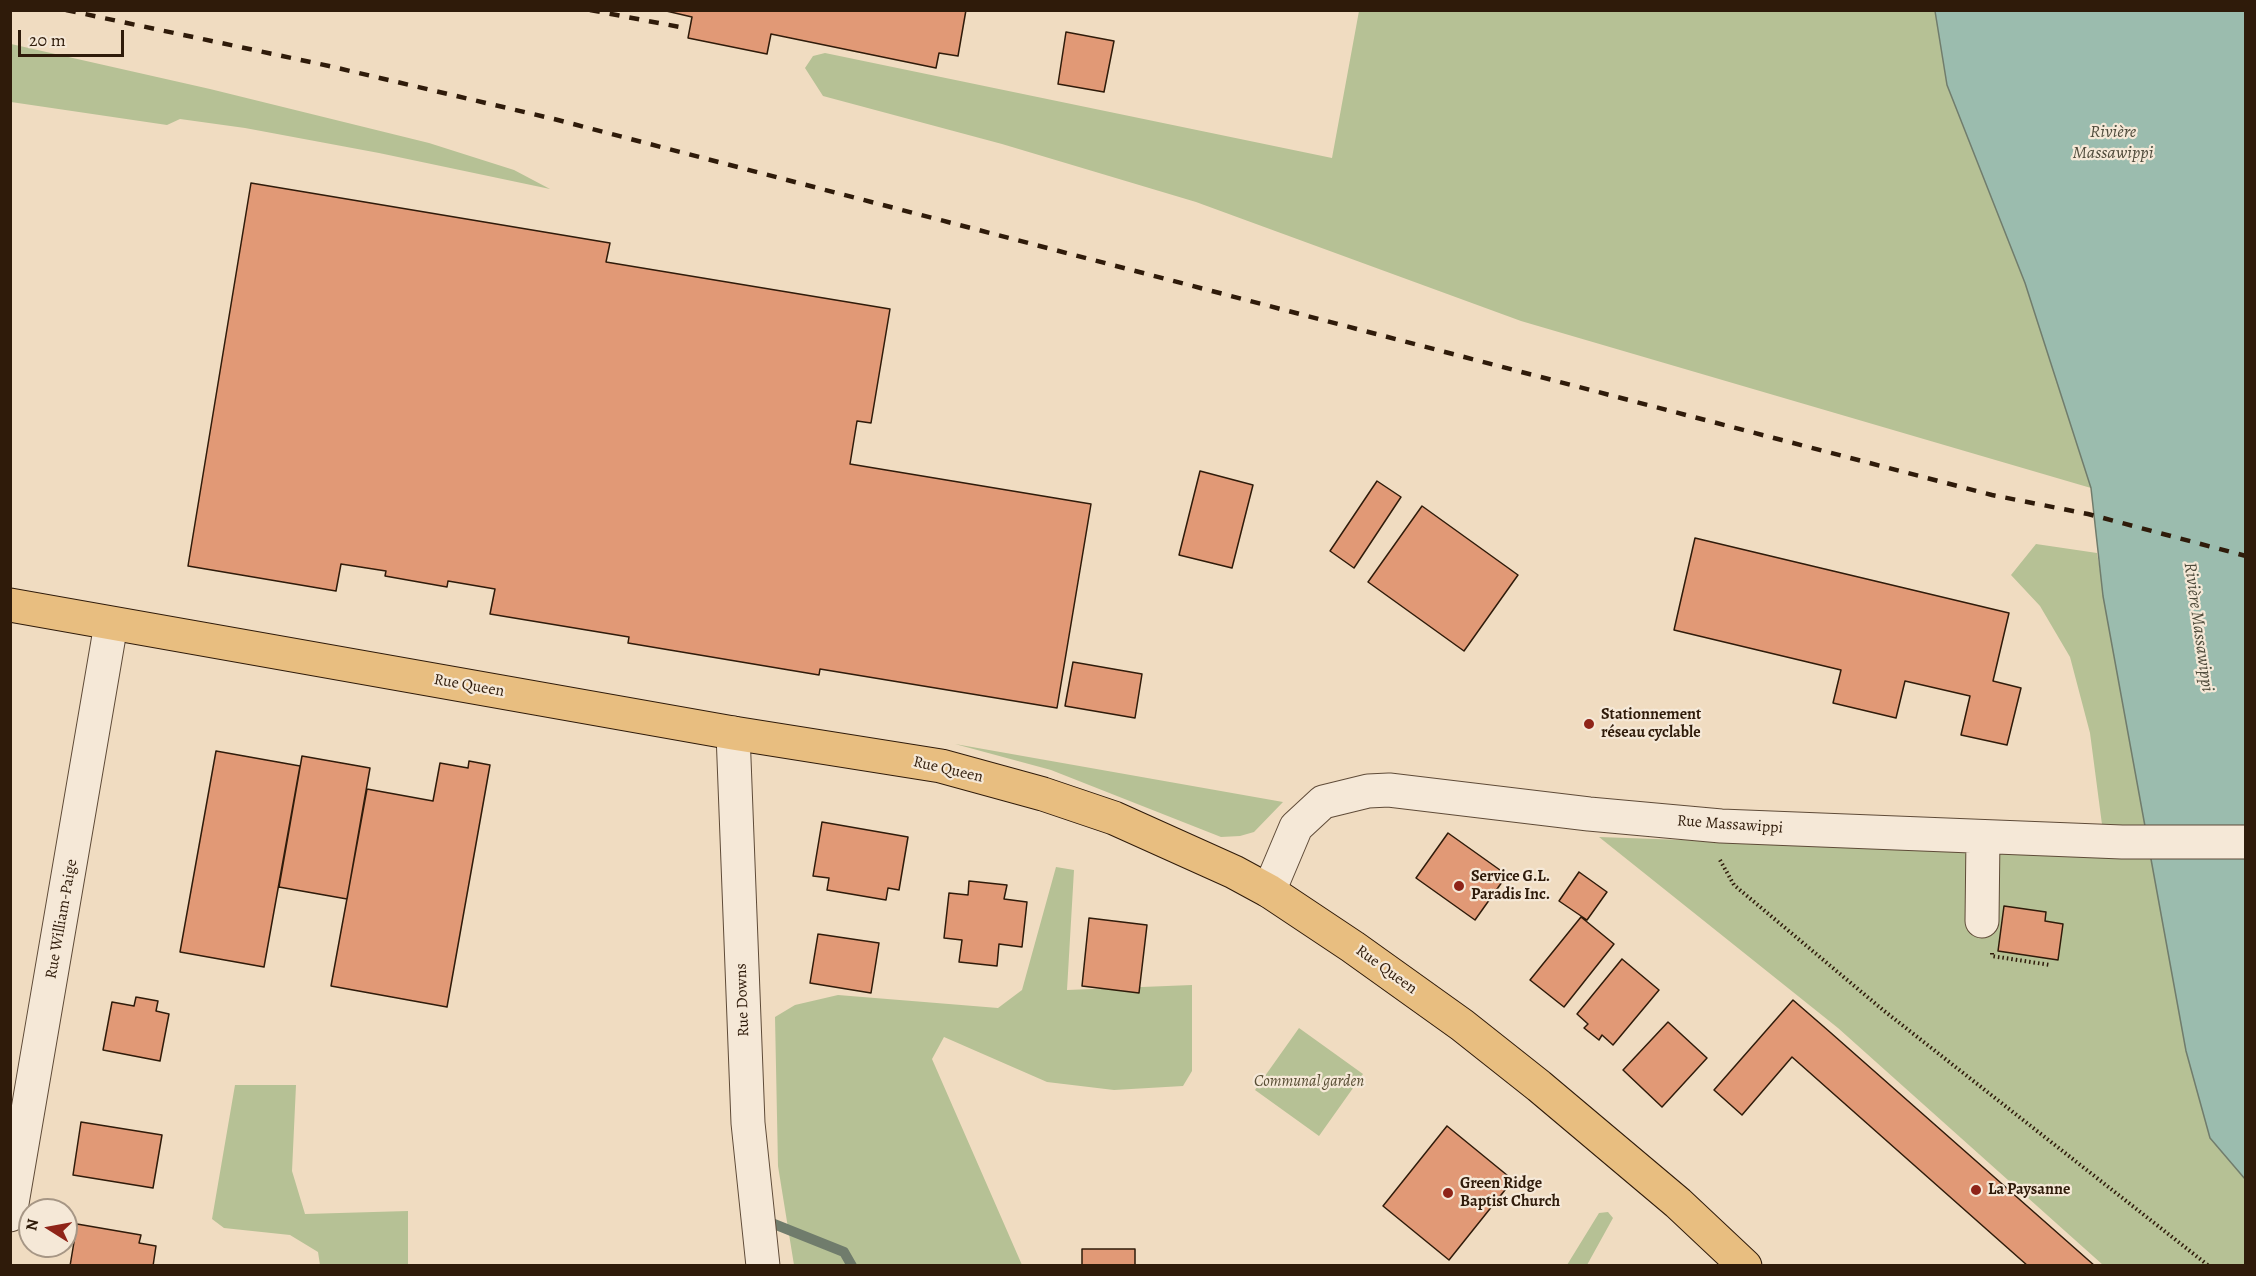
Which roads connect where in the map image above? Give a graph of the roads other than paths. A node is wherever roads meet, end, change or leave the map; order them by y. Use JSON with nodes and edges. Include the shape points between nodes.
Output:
{"nodes":[{"id":1,"x":10,"y":605,"type":"edge"},
{"id":2,"x":111,"y":624,"type":"junction"},
{"id":3,"x":733,"y":733,"type":"junction"},
{"id":4,"x":1983,"y":837,"type":"junction"},
{"id":5,"x":2246,"y":842,"type":"edge"},
{"id":6,"x":1269,"y":891,"type":"junction"},
{"id":7,"x":1987,"y":934,"type":"road end"},
{"id":8,"x":10,"y":1215,"type":"edge"},
{"id":9,"x":763,"y":1266,"type":"edge"},
{"id":10,"x":1745,"y":1266,"type":"edge"}],
"edges":[{"from":1,"to":2,"type":"main road","name":"Rue Queen"},
{"from":2,"to":3,"type":"main road","name":"Rue Queen"},
{"from":2,"to":8,"type":"street","name":"Rue William-Paige"},
{"from":3,"to":6,"type":"main road","name":"Rue Queen","via":[[940,766],[1043,794],[1114,818]]},
{"from":3,"to":9,"type":"street","name":"Rue Downs","via":[[748,1123]]},
{"from":4,"to":5,"type":"street","name":"Rue Massawippi"},
{"from":4,"to":6,"type":"street","name":"Rue Massawippi","via":[[1721,826],[1368,790],[1323,802],[1296,827]]},
{"from":4,"to":7,"type":"street"},
{"from":6,"to":10,"type":"main road","name":"Rue Queen","via":[[1353,946],[1531,1079],[1678,1203]]}]}
